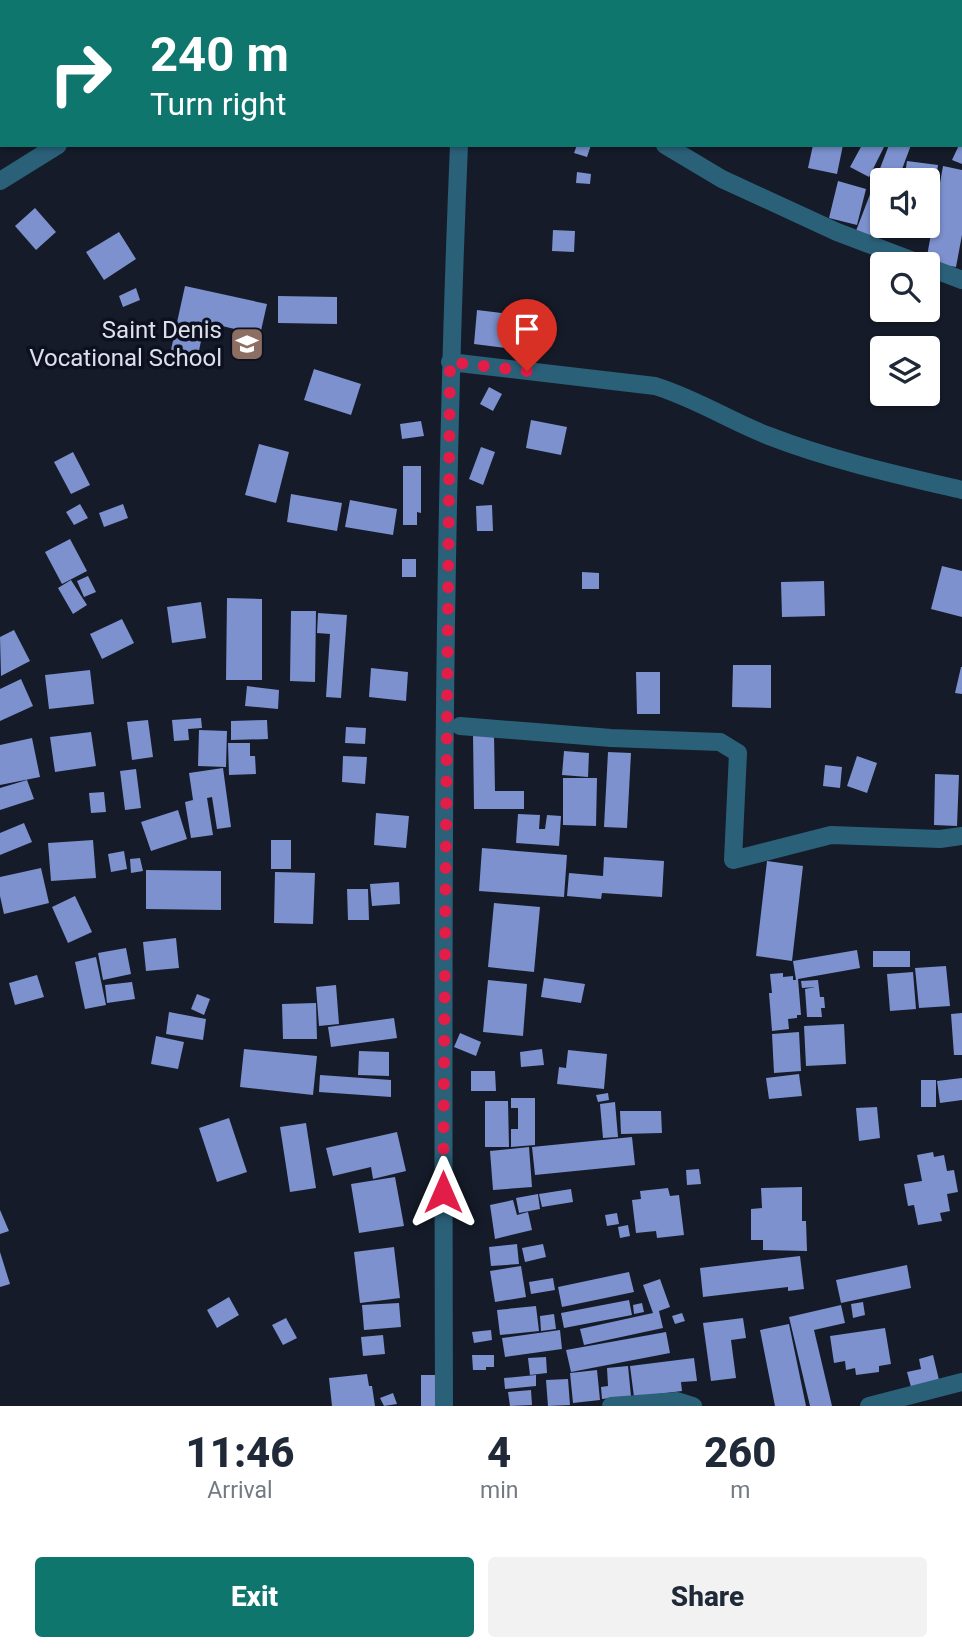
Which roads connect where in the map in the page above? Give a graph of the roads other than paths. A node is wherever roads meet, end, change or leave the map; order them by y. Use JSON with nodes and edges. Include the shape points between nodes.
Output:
{"nodes":[{"id":1,"x":55,"y":147,"type":"edge"},
{"id":2,"x":459,"y":147,"type":"edge"},
{"id":3,"x":668,"y":147,"type":"edge"},
{"id":4,"x":0,"y":181,"type":"edge"},
{"id":5,"x":890,"y":252,"type":"edge"},
{"id":6,"x":940,"y":272,"type":"edge"},
{"id":7,"x":962,"y":280,"type":"edge"},
{"id":8,"x":450,"y":362,"type":"junction"},
{"id":9,"x":962,"y":491,"type":"edge"},
{"id":10,"x":460,"y":726,"type":"dead end"},
{"id":11,"x":962,"y":836,"type":"edge"},
{"id":12,"x":962,"y":1382,"type":"edge"},
{"id":13,"x":444,"y":1406,"type":"edge"},
{"id":14,"x":611,"y":1406,"type":"edge"},
{"id":15,"x":693,"y":1406,"type":"edge"},
{"id":16,"x":869,"y":1406,"type":"edge"}],
"edges":[{"from":1,"to":4,"type":"street"},
{"from":2,"to":8,"type":"street"},
{"from":3,"to":5,"type":"street","via":[[722,179]]},
{"from":6,"to":7,"type":"street"},
{"from":8,"to":9,"type":"street","via":[[655,386],[800,447]]},
{"from":8,"to":13,"type":"street"},
{"from":10,"to":11,"type":"street","via":[[720,742],[738,753],[733,859],[831,835]]},
{"from":12,"to":16,"type":"street"},
{"from":14,"to":15,"type":"street","via":[[677,1401]]}]}
